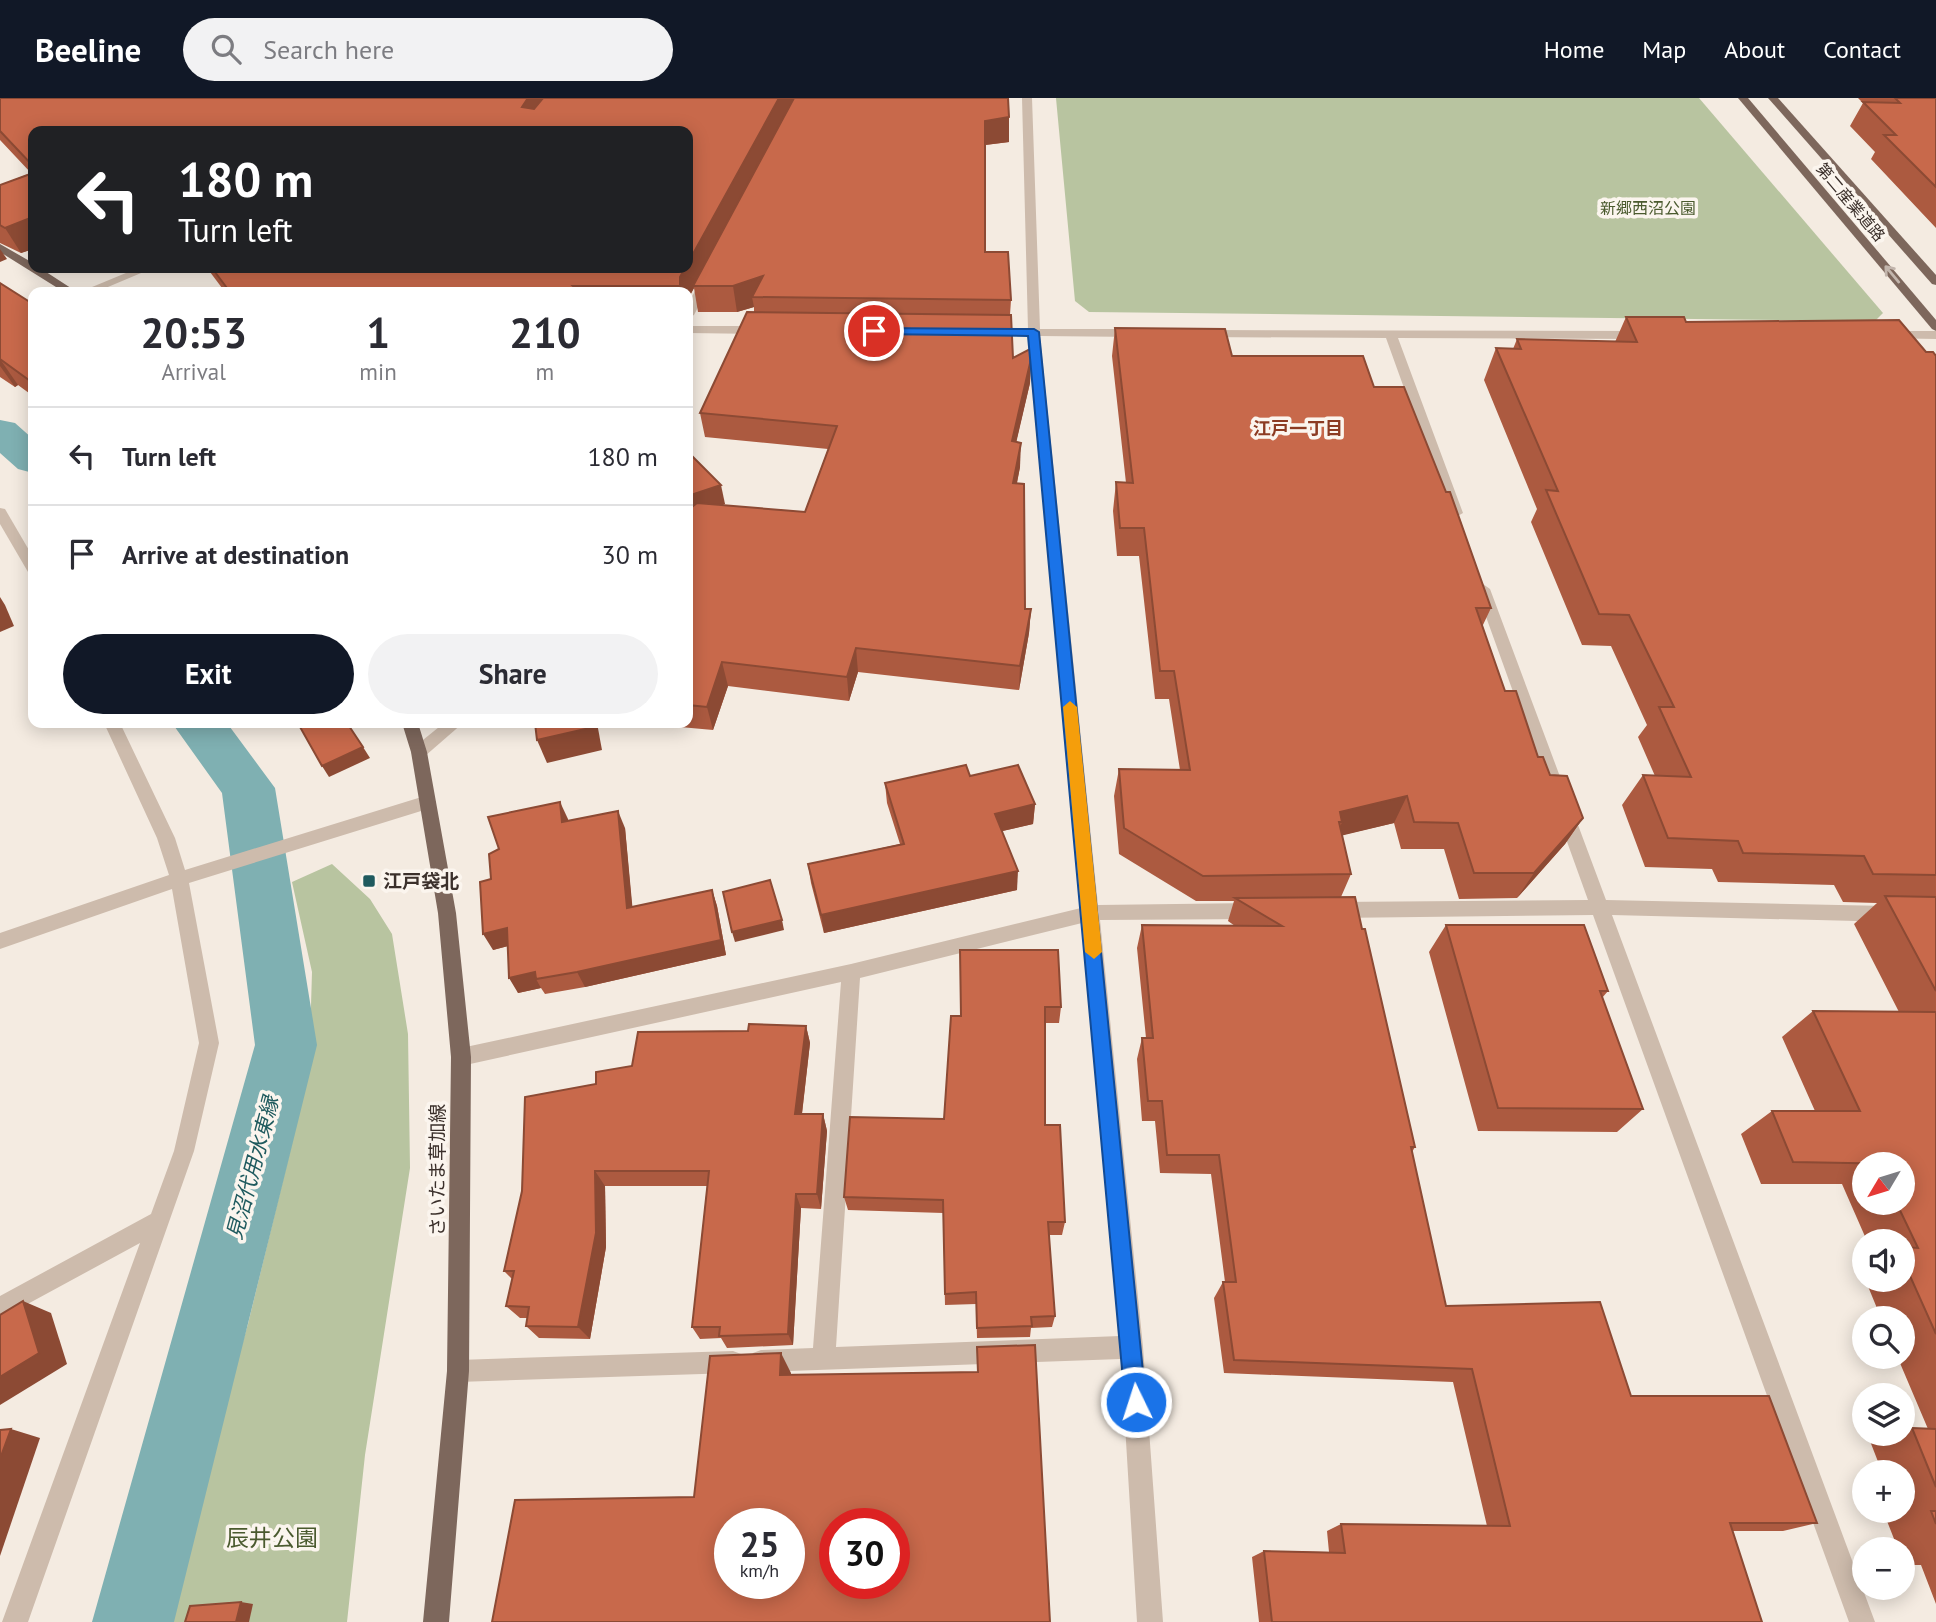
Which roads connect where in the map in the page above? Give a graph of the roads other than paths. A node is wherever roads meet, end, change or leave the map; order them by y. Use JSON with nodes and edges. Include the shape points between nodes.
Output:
{"nodes":[{"id":1,"x":1027,"y":98,"type":"edge"},
{"id":2,"x":1742,"y":98,"type":"edge"},
{"id":3,"x":1773,"y":98,"type":"edge"},
{"id":4,"x":0,"y":247,"type":"edge"},
{"id":5,"x":28,"y":265,"type":"edge"},
{"id":6,"x":713,"y":267,"type":"edge"},
{"id":7,"x":41,"y":273,"type":"edge"},
{"id":8,"x":134,"y":273,"type":"edge"},
{"id":9,"x":1936,"y":282,"type":"edge"},
{"id":10,"x":63,"y":287,"type":"edge"},
{"id":11,"x":99,"y":287,"type":"edge"},
{"id":12,"x":693,"y":305,"type":"edge"},
{"id":13,"x":1936,"y":327,"type":"edge"},
{"id":14,"x":693,"y":329,"type":"edge"},
{"id":15,"x":771,"y":330,"type":"edge"},
{"id":16,"x":978,"y":332,"type":"edge"},
{"id":17,"x":1034,"y":332,"type":"junction"},
{"id":18,"x":1157,"y":334,"type":"edge"},
{"id":19,"x":1185,"y":334,"type":"edge"},
{"id":20,"x":1656,"y":335,"type":"edge"},
{"id":21,"x":1880,"y":335,"type":"edge"},
{"id":22,"x":1936,"y":335,"type":"edge"},
{"id":23,"x":1391,"y":336,"type":"junction"},
{"id":24,"x":0,"y":512,"type":"edge"},
{"id":25,"x":1462,"y":530,"type":"edge"},
{"id":26,"x":28,"y":560,"type":"edge"},
{"id":27,"x":1476,"y":569,"type":"edge"},
{"id":28,"x":115,"y":728,"type":"edge"},
{"id":29,"x":412,"y":728,"type":"edge"},
{"id":30,"x":449,"y":728,"type":"edge"},
{"id":31,"x":419,"y":752,"type":"junction"},
{"id":32,"x":428,"y":802,"type":"junction"},
{"id":33,"x":179,"y":879,"type":"junction"},
{"id":34,"x":1600,"y":907,"type":"junction"},
{"id":35,"x":1310,"y":910,"type":"edge"},
{"id":36,"x":1269,"y":911,"type":"edge"},
{"id":37,"x":1090,"y":913,"type":"junction"},
{"id":38,"x":1936,"y":915,"type":"edge"},
{"id":39,"x":0,"y":941,"type":"edge"},
{"id":40,"x":850,"y":971,"type":"junction"},
{"id":41,"x":461,"y":1057,"type":"junction"},
{"id":42,"x":158,"y":1222,"type":"junction"},
{"id":43,"x":0,"y":1308,"type":"edge"},
{"id":44,"x":1132,"y":1347,"type":"junction"},
{"id":45,"x":824,"y":1359,"type":"junction"},
{"id":46,"x":458,"y":1371,"type":"junction"},
{"id":47,"x":15,"y":1622,"type":"edge"},
{"id":48,"x":436,"y":1622,"type":"edge"},
{"id":49,"x":1150,"y":1622,"type":"edge"},
{"id":50,"x":1862,"y":1622,"type":"edge"}],
"edges":[{"from":1,"to":17,"type":"street"},
{"from":13,"to":2,"type":"main road","name":"第二産業道路","one_way":true},
{"from":3,"to":9,"type":"main road","name":"第二産業道路"},
{"from":4,"to":5,"type":"main road"},
{"from":6,"to":12,"type":"street"},
{"from":7,"to":10,"type":"main road"},
{"from":8,"to":11,"type":"street"},
{"from":14,"to":15,"type":"street"},
{"from":16,"to":17,"type":"street"},
{"from":17,"to":18,"type":"street"},
{"from":17,"to":37,"type":"street"},
{"from":19,"to":23,"type":"street"},
{"from":20,"to":23,"type":"street"},
{"from":21,"to":22,"type":"street"},
{"from":23,"to":25,"type":"street"},
{"from":24,"to":26,"type":"street"},
{"from":27,"to":34,"type":"street"},
{"from":28,"to":33,"type":"street","via":[[166,838]]},
{"from":29,"to":31,"type":"main road","name":"さいたま草加線"},
{"from":30,"to":31,"type":"street"},
{"from":31,"to":32,"type":"main road","name":"さいたま草加線"},
{"from":32,"to":33,"type":"street"},
{"from":32,"to":41,"type":"main road","name":"さいたま草加線","via":[[447,913]]},
{"from":33,"to":39,"type":"street"},
{"from":33,"to":42,"type":"street","via":[[209,1043],[184,1151]]},
{"from":34,"to":35,"type":"street"},
{"from":34,"to":38,"type":"street"},
{"from":34,"to":50,"type":"street"},
{"from":36,"to":37,"type":"street"},
{"from":37,"to":40,"type":"street"},
{"from":37,"to":44,"type":"street"},
{"from":40,"to":41,"type":"street"},
{"from":40,"to":45,"type":"street"},
{"from":41,"to":46,"type":"main road","name":"さいたま草加線"},
{"from":42,"to":43,"type":"street"},
{"from":42,"to":47,"type":"street"},
{"from":44,"to":45,"type":"street"},
{"from":44,"to":49,"type":"street"},
{"from":45,"to":46,"type":"street"},
{"from":46,"to":48,"type":"main road","name":"さいたま草加線"}]}
